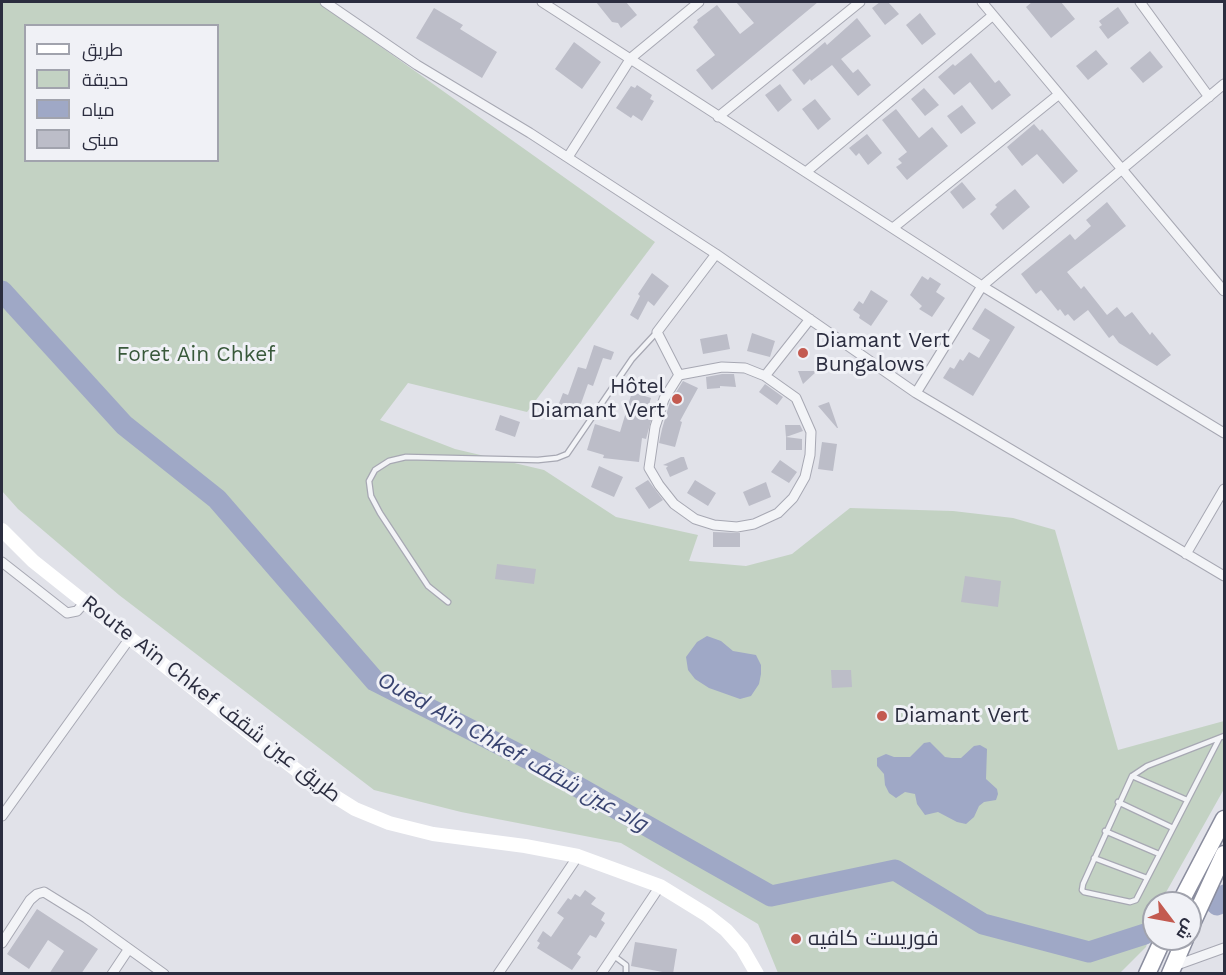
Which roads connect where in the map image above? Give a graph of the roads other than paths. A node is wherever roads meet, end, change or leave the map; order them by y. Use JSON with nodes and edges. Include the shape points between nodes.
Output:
{"nodes":[{"id":1,"x":325,"y":2,"type":"edge"},
{"id":2,"x":545,"y":2,"type":"edge"},
{"id":3,"x":699,"y":2,"type":"edge"},
{"id":4,"x":860,"y":2,"type":"edge"},
{"id":5,"x":982,"y":2,"type":"edge"},
{"id":6,"x":1140,"y":2,"type":"edge"},
{"id":7,"x":992,"y":16,"type":"junction"},
{"id":8,"x":631,"y":58,"type":"junction"},
{"id":9,"x":1224,"y":84,"type":"edge"},
{"id":10,"x":1058,"y":95,"type":"junction"},
{"id":11,"x":1209,"y":97,"type":"junction"},
{"id":12,"x":718,"y":117,"type":"junction"},
{"id":13,"x":568,"y":157,"type":"junction"},
{"id":14,"x":1123,"y":169,"type":"junction"},
{"id":15,"x":806,"y":172,"type":"junction"},
{"id":16,"x":893,"y":228,"type":"junction"},
{"id":17,"x":716,"y":254,"type":"junction"},
{"id":18,"x":982,"y":286,"type":"junction"},
{"id":19,"x":1224,"y":291,"type":"edge"},
{"id":20,"x":810,"y":319,"type":"junction"},
{"id":21,"x":657,"y":332,"type":"junction"},
{"id":22,"x":679,"y":375,"type":"junction"},
{"id":23,"x":765,"y":376,"type":"junction"},
{"id":24,"x":916,"y":393,"type":"junction"},
{"id":25,"x":1224,"y":433,"type":"edge"},
{"id":26,"x":1224,"y":489,"type":"edge"},
{"id":27,"x":2,"y":530,"type":"edge"},
{"id":28,"x":1186,"y":554,"type":"junction"},
{"id":29,"x":2,"y":562,"type":"edge"},
{"id":30,"x":1224,"y":576,"type":"edge"},
{"id":31,"x":85,"y":602,"type":"junction"},
{"id":32,"x":448,"y":602,"type":"dead end"},
{"id":33,"x":130,"y":638,"type":"junction"},
{"id":34,"x":1222,"y":737,"type":"edge"},
{"id":35,"x":1132,"y":776,"type":"junction"},
{"id":36,"x":1187,"y":800,"type":"junction"},
{"id":37,"x":1118,"y":802,"type":"junction"},
{"id":38,"x":2,"y":816,"type":"edge"},
{"id":39,"x":1224,"y":819,"type":"edge"},
{"id":40,"x":1173,"y":828,"type":"junction"},
{"id":41,"x":1105,"y":831,"type":"junction"},
{"id":42,"x":1160,"y":854,"type":"junction"},
{"id":43,"x":1224,"y":854,"type":"edge"},
{"id":44,"x":578,"y":855,"type":"junction"},
{"id":45,"x":1094,"y":858,"type":"junction"},
{"id":46,"x":1147,"y":878,"type":"junction"},
{"id":47,"x":660,"y":886,"type":"junction"},
{"id":48,"x":1186,"y":891,"type":"edge"},
{"id":49,"x":1202,"y":902,"type":"edge"},
{"id":50,"x":2,"y":943,"type":"edge"},
{"id":51,"x":1224,"y":948,"type":"edge"},
{"id":52,"x":128,"y":950,"type":"junction"},
{"id":53,"x":1158,"y":951,"type":"edge"},
{"id":54,"x":1180,"y":951,"type":"edge"},
{"id":55,"x":613,"y":955,"type":"junction"},
{"id":56,"x":1172,"y":970,"type":"edge"},
{"id":57,"x":112,"y":974,"type":"edge"},
{"id":58,"x":164,"y":974,"type":"edge"},
{"id":59,"x":498,"y":974,"type":"edge"},
{"id":60,"x":601,"y":974,"type":"edge"},
{"id":61,"x":626,"y":974,"type":"edge"},
{"id":62,"x":757,"y":974,"type":"edge"},
{"id":63,"x":1147,"y":974,"type":"edge"}],
"edges":[{"from":1,"to":13,"type":"street","via":[[417,65]]},
{"from":2,"to":8,"type":"street"},
{"from":3,"to":8,"type":"street"},
{"from":4,"to":12,"type":"street"},
{"from":5,"to":7,"type":"street"},
{"from":6,"to":11,"type":"street"},
{"from":7,"to":10,"type":"street"},
{"from":7,"to":15,"type":"street"},
{"from":8,"to":12,"type":"street"},
{"from":8,"to":13,"type":"street"},
{"from":9,"to":11,"type":"street"},
{"from":10,"to":14,"type":"street"},
{"from":10,"to":16,"type":"street"},
{"from":11,"to":14,"type":"street"},
{"from":12,"to":15,"type":"street"},
{"from":13,"to":17,"type":"street"},
{"from":14,"to":18,"type":"street"},
{"from":14,"to":19,"type":"street"},
{"from":15,"to":16,"type":"street"},
{"from":16,"to":18,"type":"street"},
{"from":17,"to":20,"type":"street"},
{"from":17,"to":21,"type":"street"},
{"from":18,"to":24,"type":"street"},
{"from":18,"to":25,"type":"street"},
{"from":20,"to":23,"type":"street"},
{"from":20,"to":24,"type":"street"},
{"from":21,"to":22,"type":"street"},
{"from":21,"to":32,"type":"lane","via":[[632,359],[567,454],[538,460],[406,458],[389,461],[375,470],[369,481],[371,495],[428,586]]},
{"from":22,"to":23,"type":"street","via":[[722,367],[745,368]]},
{"from":22,"to":23,"type":"street","via":[[661,408],[649,468],[674,504],[695,519],[737,526],[754,524],[778,513],[805,477],[810,455],[811,432],[796,398]]},
{"from":24,"to":28,"type":"street"},
{"from":26,"to":28,"type":"street"},
{"from":27,"to":31,"type":"street","name":"Route Aïn Chkef طريق عين شقف","via":[[33,561]]},
{"from":28,"to":30,"type":"street"},
{"from":29,"to":31,"type":"street","via":[[67,613],[77,611]]},
{"from":31,"to":33,"type":"street","name":"Route Aïn Chkef طريق عين شقف"},
{"from":33,"to":38,"type":"street"},
{"from":33,"to":44,"type":"street","name":"Route Aïn Chkef طريق عين شقف","via":[[312,782],[355,809],[389,824],[433,834]]},
{"from":34,"to":35,"type":"lane","via":[[1147,766]]},
{"from":34,"to":36,"type":"lane"},
{"from":35,"to":36,"type":"lane"},
{"from":35,"to":37,"type":"lane"},
{"from":36,"to":40,"type":"lane"},
{"from":37,"to":40,"type":"lane"},
{"from":37,"to":41,"type":"lane"},
{"from":39,"to":48,"type":"highway"},
{"from":40,"to":42,"type":"lane"},
{"from":41,"to":42,"type":"lane"},
{"from":41,"to":45,"type":"lane"},
{"from":42,"to":46,"type":"lane"},
{"from":43,"to":49,"type":"highway"},
{"from":44,"to":47,"type":"street","name":"Route Aïn Chkef طريق عين شقف"},
{"from":44,"to":59,"type":"street"},
{"from":45,"to":46,"type":"lane"},
{"from":45,"to":46,"type":"lane","via":[[1082,886],[1084,892],[1132,902]]},
{"from":47,"to":55,"type":"street"},
{"from":47,"to":62,"type":"street","name":"Route Aïn Chkef طريق عين شقف","via":[[726,930]]},
{"from":50,"to":52,"type":"street","via":[[30,900],[44,892]]},
{"from":51,"to":56,"type":"street"},
{"from":52,"to":57,"type":"street"},
{"from":52,"to":58,"type":"street"},
{"from":53,"to":63,"type":"highway"},
{"from":54,"to":56,"type":"highway"},
{"from":55,"to":60,"type":"street"},
{"from":55,"to":61,"type":"lane","via":[[626,965]]}]}
